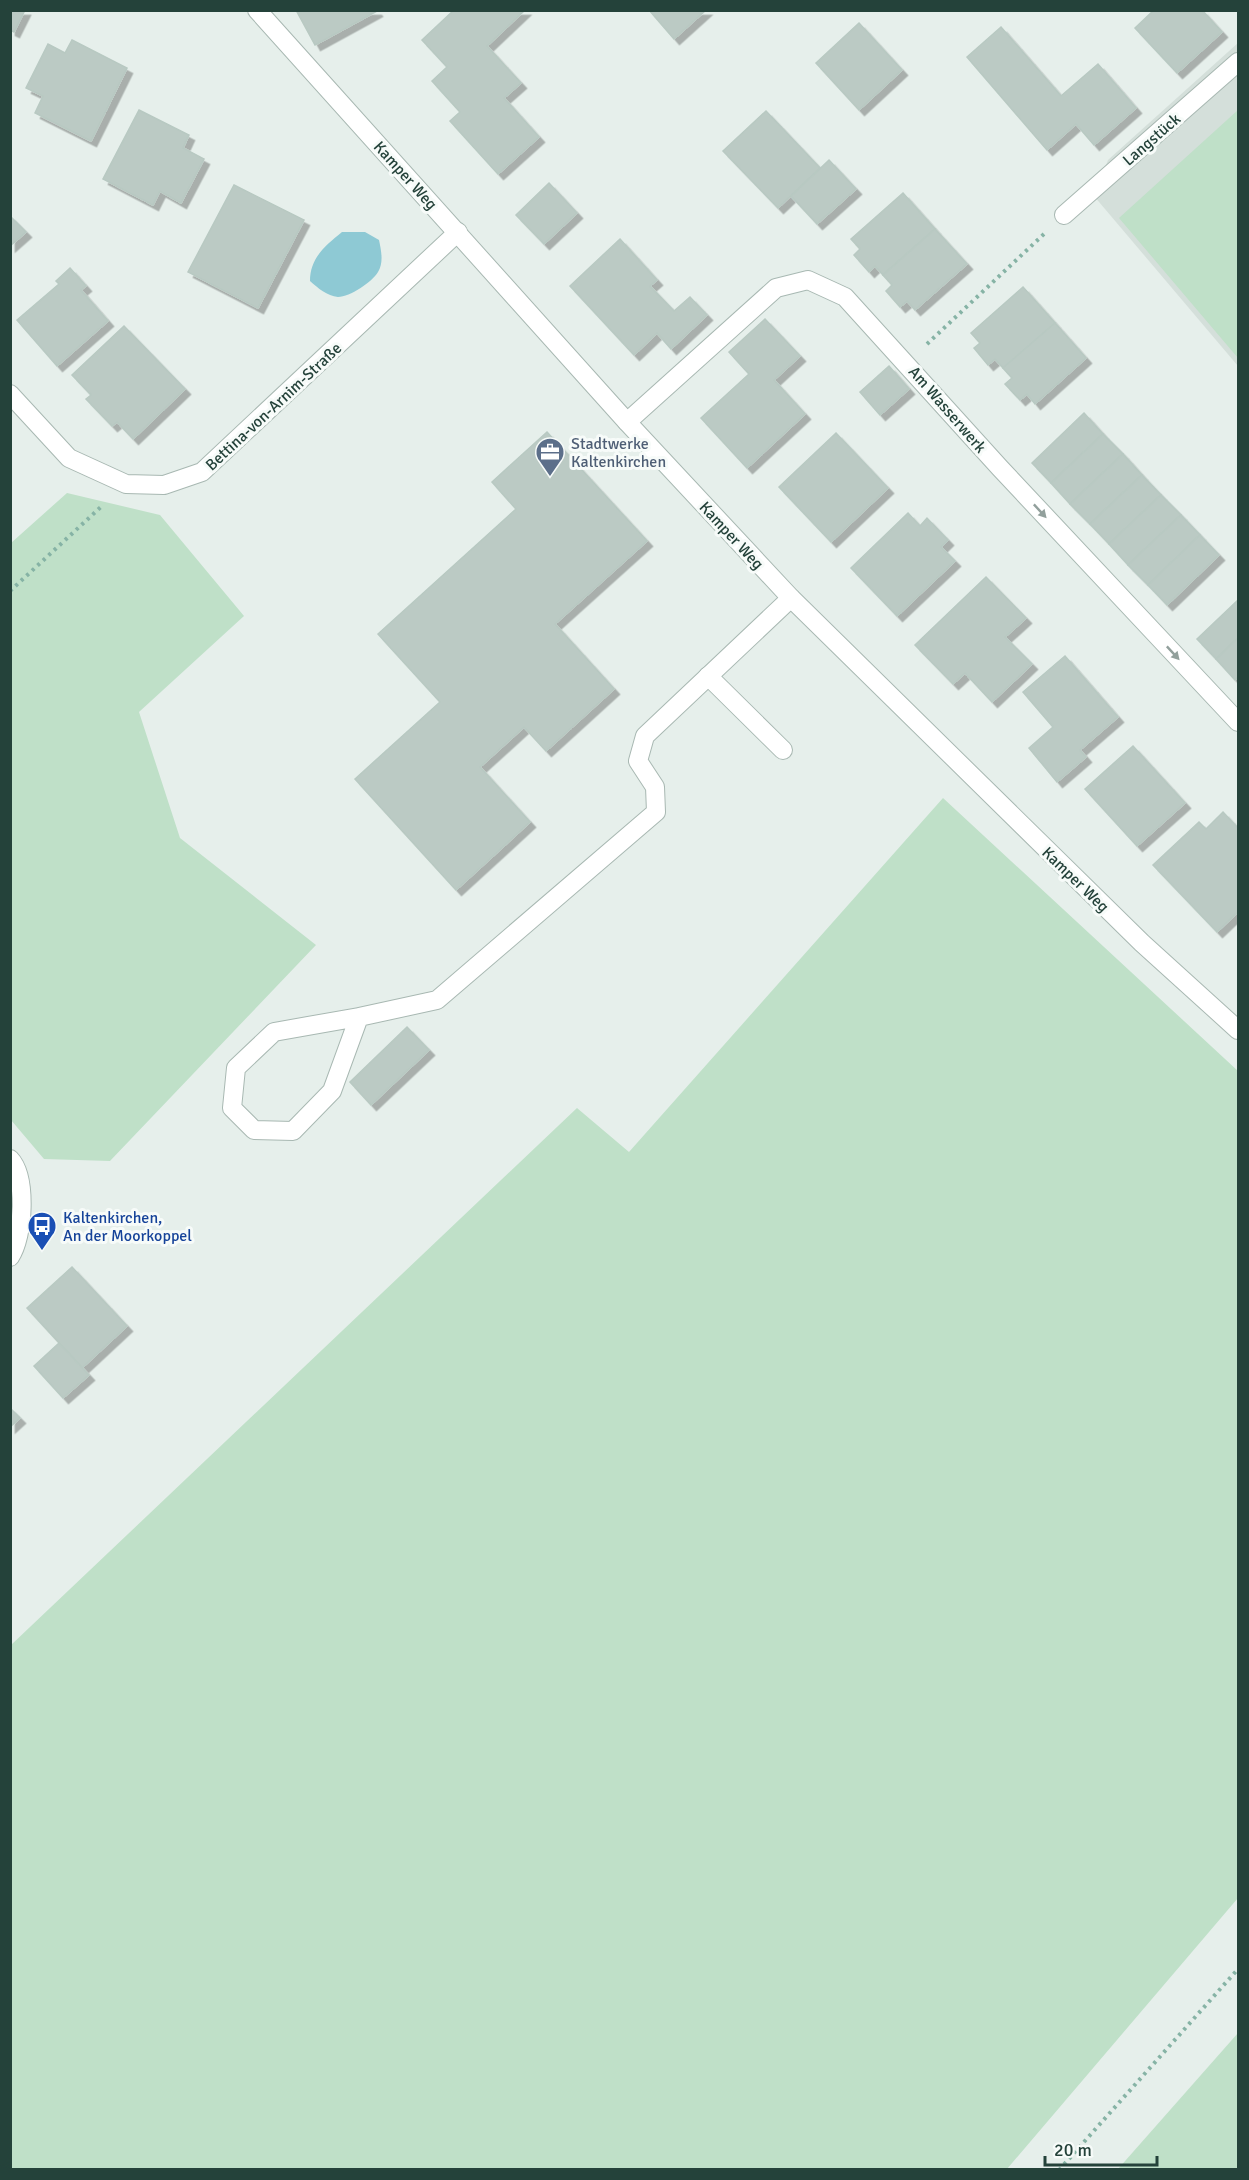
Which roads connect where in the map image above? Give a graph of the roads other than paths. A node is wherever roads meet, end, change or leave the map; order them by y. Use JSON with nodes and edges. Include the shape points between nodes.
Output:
{"nodes":[{"id":1,"x":257,"y":10,"type":"edge"},
{"id":2,"x":1239,"y":62,"type":"edge"},
{"id":3,"x":1064,"y":215,"type":"road end"},
{"id":4,"x":458,"y":232,"type":"junction"},
{"id":5,"x":10,"y":394,"type":"edge"},
{"id":6,"x":627,"y":422,"type":"junction"},
{"id":7,"x":791,"y":598,"type":"junction"},
{"id":8,"x":708,"y":676,"type":"junction"},
{"id":9,"x":1239,"y":722,"type":"edge"},
{"id":10,"x":783,"y":750,"type":"dead end"},
{"id":11,"x":359,"y":1017,"type":"junction"},
{"id":12,"x":1239,"y":1030,"type":"edge"},
{"id":13,"x":10,"y":1159,"type":"edge"},
{"id":14,"x":10,"y":1257,"type":"edge"}],
"edges":[{"from":1,"to":4,"type":"street","name":"Kamper Weg"},
{"from":2,"to":3,"type":"street","name":"Langstück"},
{"from":4,"to":5,"type":"street","name":"Bettina-von-Arnim-Straße","via":[[202,472],[164,485],[126,484],[69,458]]},
{"from":4,"to":6,"type":"street","name":"Kamper Weg"},
{"from":6,"to":7,"type":"street","name":"Kamper Weg"},
{"from":6,"to":9,"type":"street","name":"Am Wasserwerk","one_way":true,"via":[[776,288],[808,280],[845,297]]},
{"from":7,"to":8,"type":"street"},
{"from":7,"to":12,"type":"street","name":"Kamper Weg","via":[[1142,943]]},
{"from":8,"to":10,"type":"street"},
{"from":8,"to":11,"type":"street","via":[[645,735],[638,761],[655,787],[656,812],[437,1000]]},
{"from":11,"to":11,"type":"street","via":[[332,1091],[293,1131],[254,1130],[232,1108],[236,1068],[274,1032]]},
{"from":13,"to":14,"type":"street","via":[[18,1167],[22,1226]]}]}
